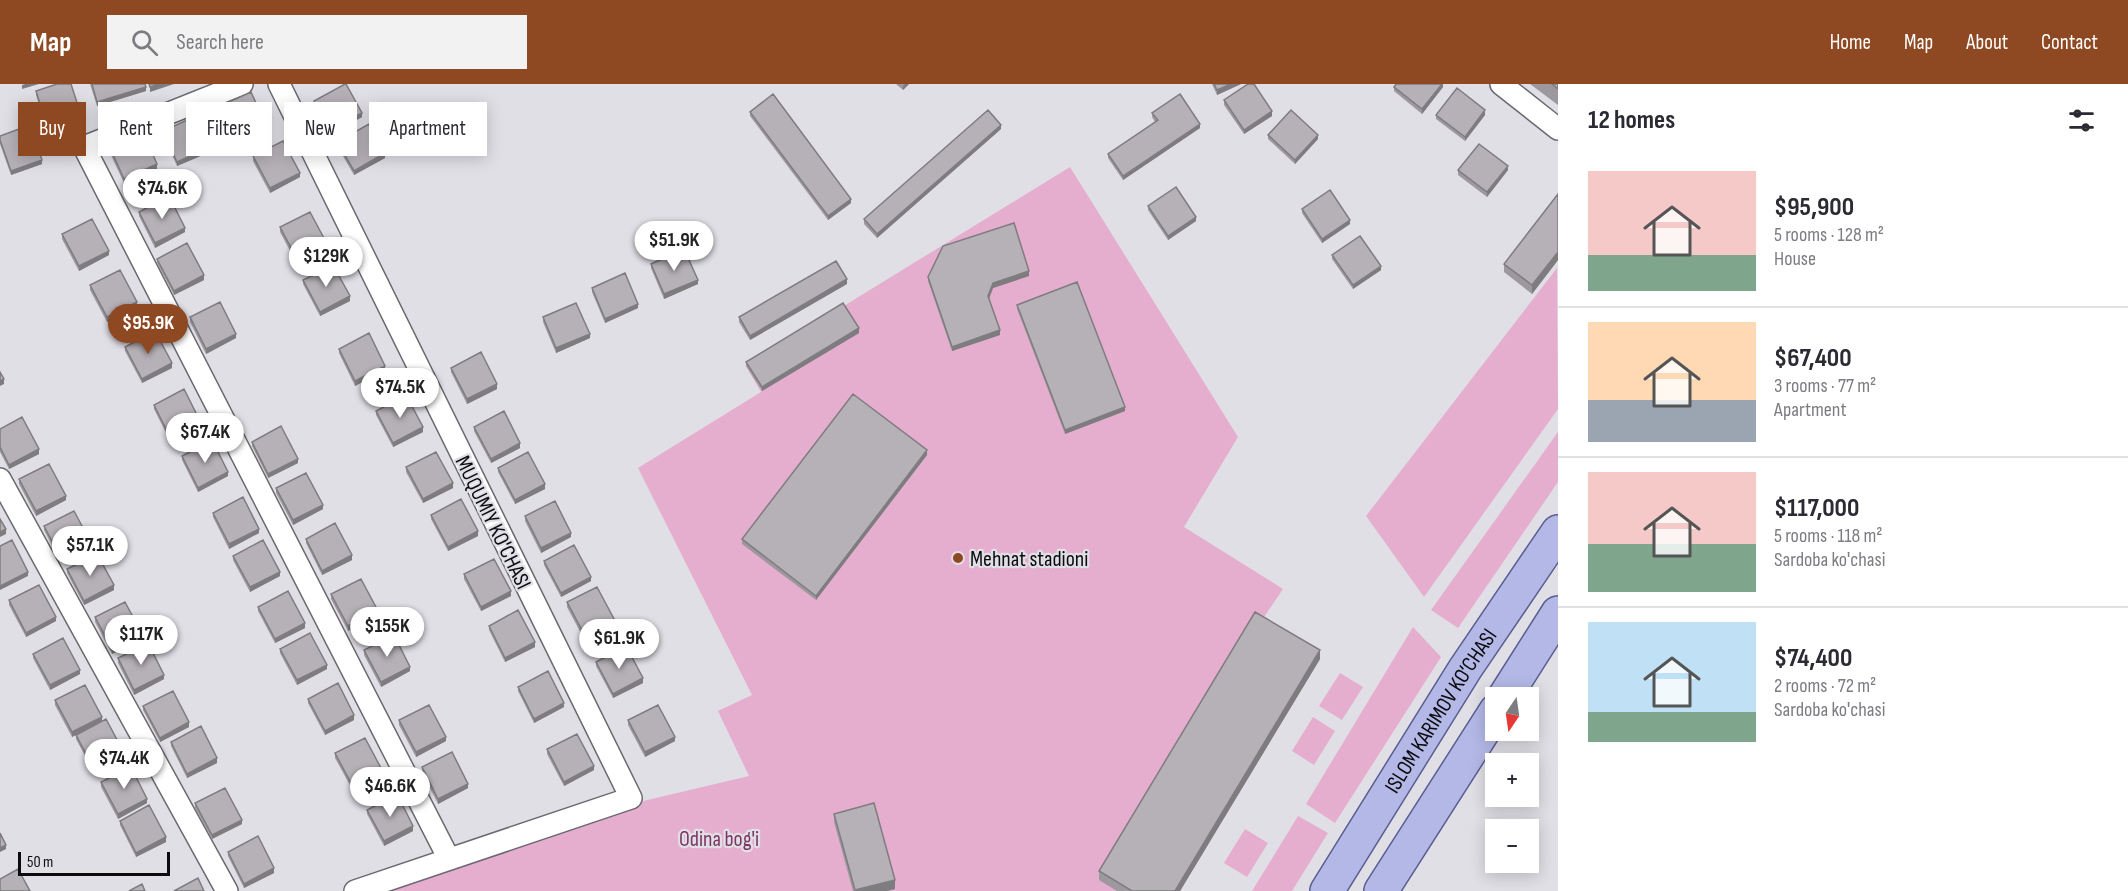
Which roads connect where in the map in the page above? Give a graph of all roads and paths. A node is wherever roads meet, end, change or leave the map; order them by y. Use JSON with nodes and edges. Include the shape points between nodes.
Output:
{"nodes":[{"id":1,"x":242,"y":84,"type":"edge"},
{"id":2,"x":279,"y":84,"type":"edge"},
{"id":3,"x":1501,"y":84,"type":"edge"},
{"id":4,"x":1558,"y":129,"type":"edge"},
{"id":5,"x":0,"y":479,"type":"edge"},
{"id":6,"x":1558,"y":532,"type":"edge"},
{"id":7,"x":1558,"y":613,"type":"edge"},
{"id":8,"x":1511,"y":687,"type":"edge"},
{"id":9,"x":1485,"y":728,"type":"edge"},
{"id":10,"x":449,"y":859,"type":"junction"},
{"id":11,"x":227,"y":891,"type":"edge"},
{"id":12,"x":355,"y":891,"type":"edge"},
{"id":13,"x":1327,"y":891,"type":"edge"},
{"id":14,"x":1381,"y":891,"type":"edge"}],
"edges":[{"from":1,"to":10,"type":"street","via":[[84,147]]},
{"from":2,"to":10,"type":"street","name":"MUQUMIY KO'CHASI","via":[[631,798]]},
{"from":3,"to":4,"type":"street"},
{"from":5,"to":11,"type":"street"},
{"from":6,"to":13,"type":"main road","name":"ISLOM KARIMOV KO‘CHASI","via":[[1465,669]]},
{"from":7,"to":8,"type":"main road","name":"ISLOM KARIMOV KO‘CHASI"},
{"from":9,"to":14,"type":"main road","name":"ISLOM KARIMOV KO‘CHASI"},
{"from":10,"to":12,"type":"street"}]}
